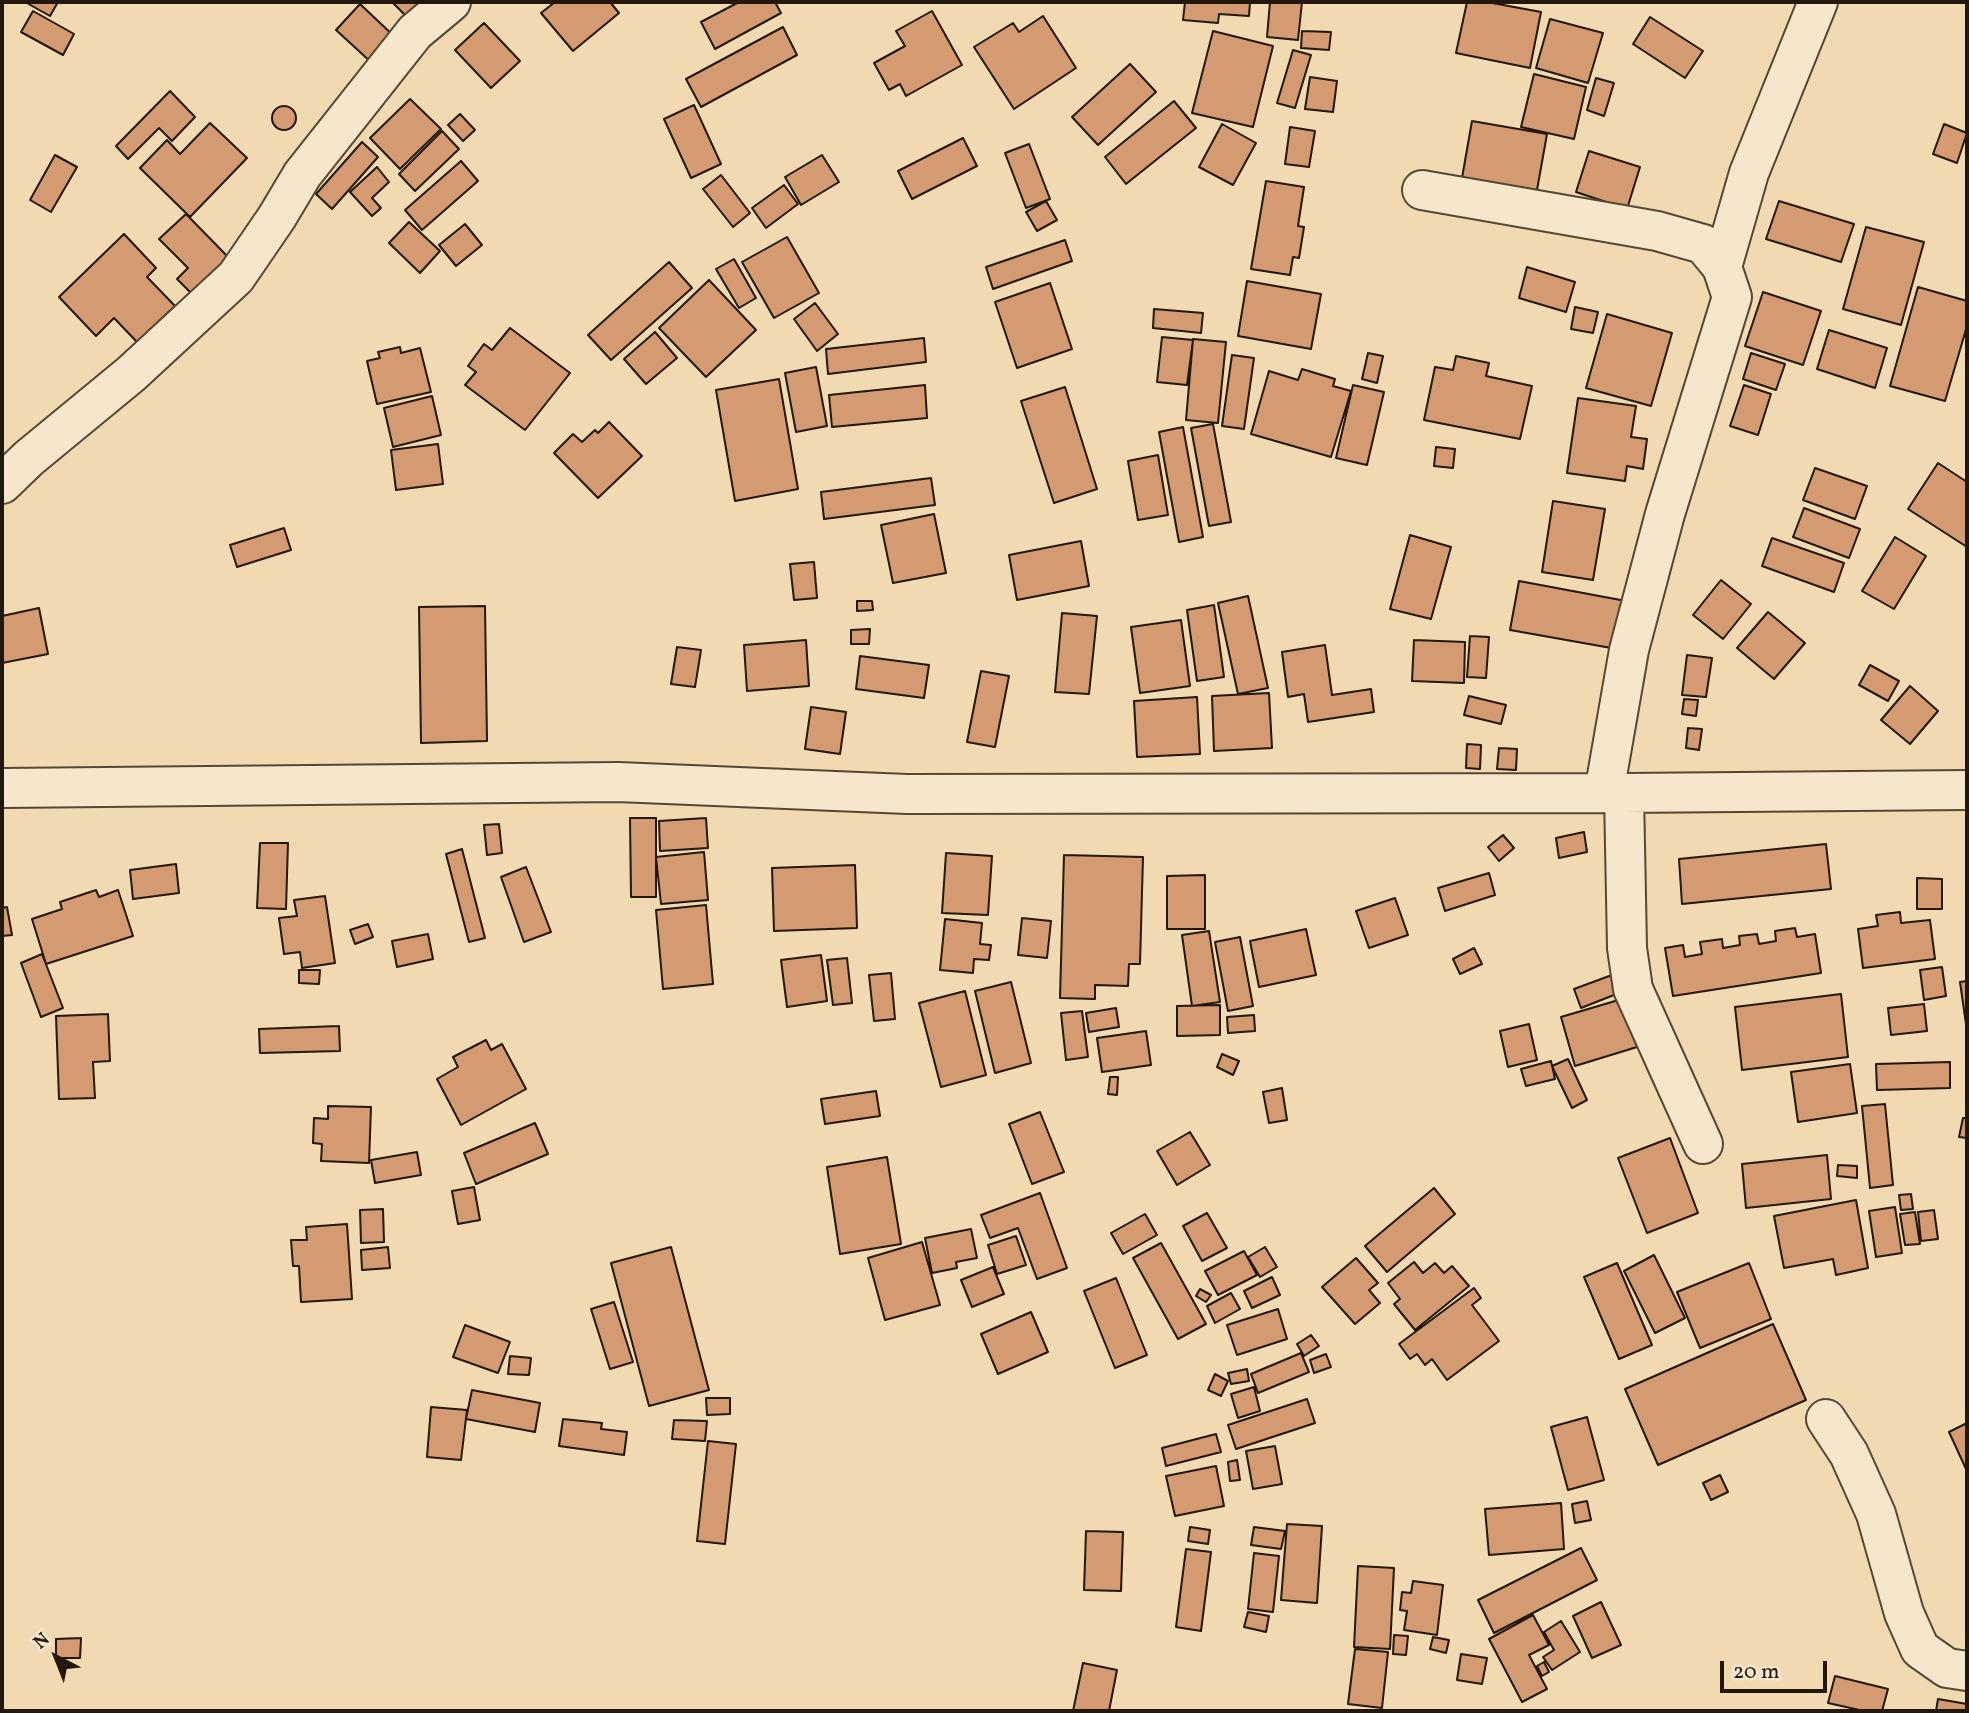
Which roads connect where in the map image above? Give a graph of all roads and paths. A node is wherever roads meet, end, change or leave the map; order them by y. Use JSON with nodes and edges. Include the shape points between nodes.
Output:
{"nodes":[{"id":1,"x":451,"y":2,"type":"edge"},
{"id":2,"x":1818,"y":2,"type":"edge"},
{"id":3,"x":1422,"y":190,"type":"dead end"},
{"id":4,"x":1722,"y":267,"type":"junction"},
{"id":5,"x":2,"y":484,"type":"edge"},
{"id":6,"x":2,"y":789,"type":"edge"},
{"id":7,"x":1967,"y":790,"type":"edge"},
{"id":8,"x":1614,"y":793,"type":"junction"},
{"id":9,"x":1703,"y":1144,"type":"dead end"},
{"id":10,"x":1826,"y":1419,"type":"dead end"},
{"id":11,"x":1967,"y":1671,"type":"edge"}],
"edges":[{"from":1,"to":5,"type":"street","via":[[415,32],[302,175],[236,277]]},
{"from":2,"to":4,"type":"street","via":[[1749,173]]},
{"from":3,"to":4,"type":"street","via":[[1657,231],[1703,244]]},
{"from":4,"to":8,"type":"street","via":[[1732,297],[1629,650]]},
{"from":6,"to":8,"type":"street","via":[[618,782],[907,794]]},
{"from":7,"to":8,"type":"street"},
{"from":8,"to":9,"type":"street","via":[[1633,989]]},
{"from":10,"to":11,"type":"street","via":[[1849,1454],[1875,1514],[1904,1613],[1920,1649],[1947,1668]]}]}
